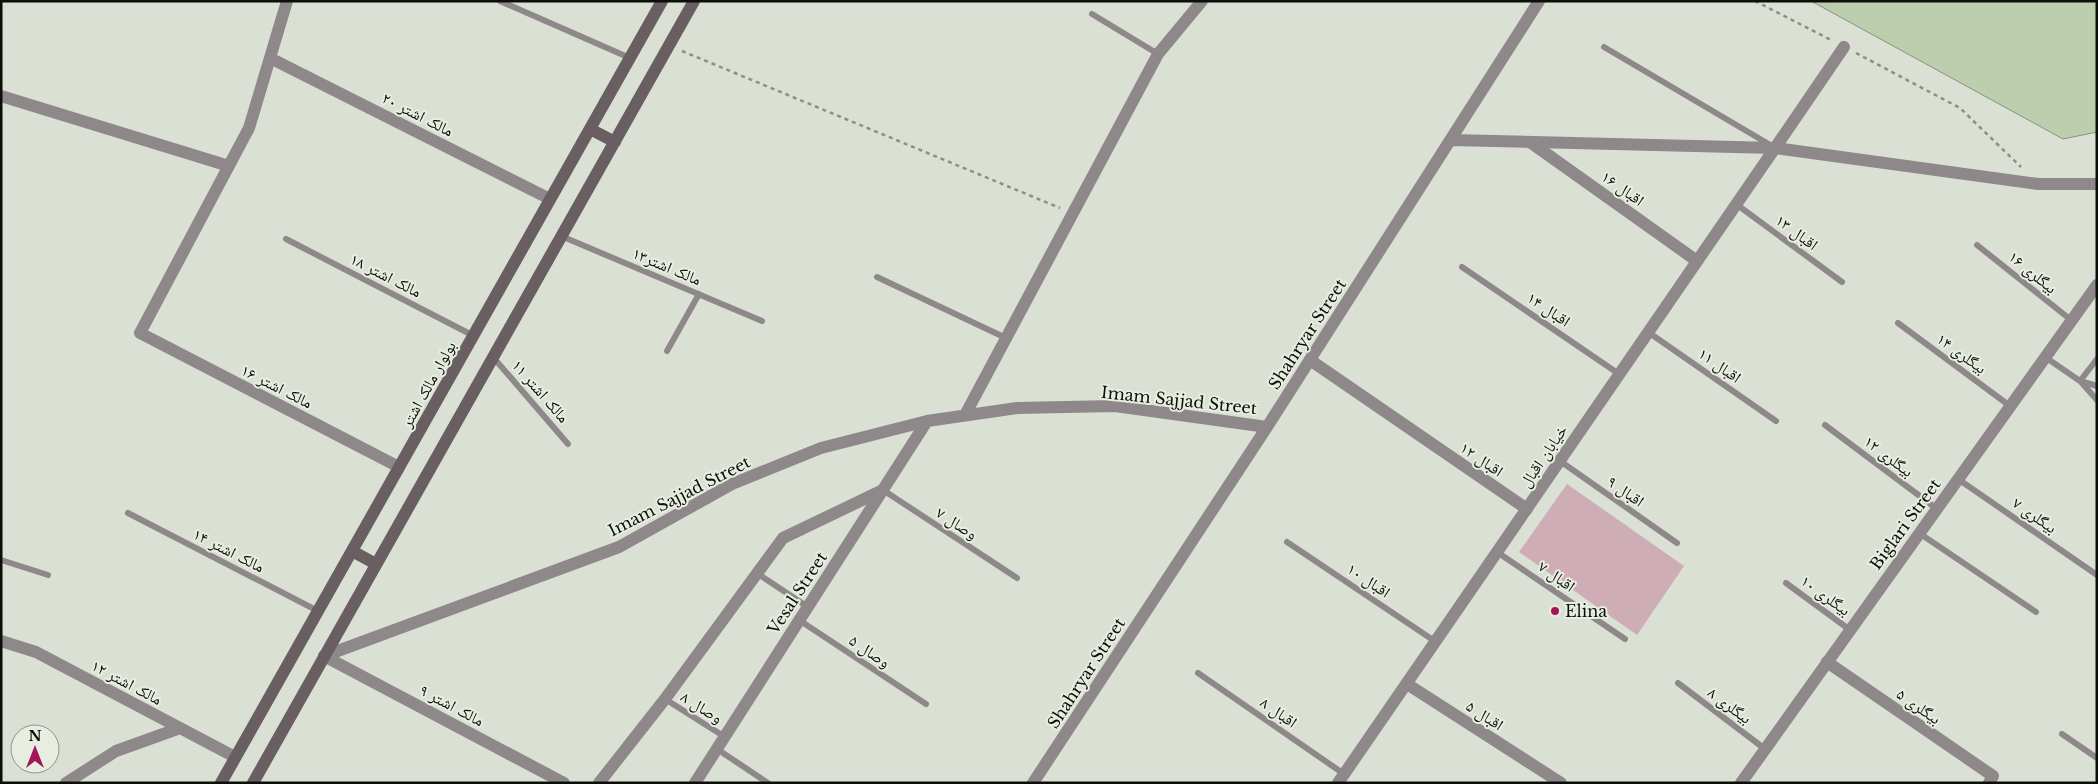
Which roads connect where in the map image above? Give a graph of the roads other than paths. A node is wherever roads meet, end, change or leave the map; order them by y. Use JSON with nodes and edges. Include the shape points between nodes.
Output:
{"nodes":[{"id":1,"x":287,"y":1,"type":"edge"},
{"id":2,"x":500,"y":1,"type":"edge"},
{"id":3,"x":662,"y":1,"type":"edge"},
{"id":4,"x":694,"y":1,"type":"edge"},
{"id":5,"x":1202,"y":1,"type":"edge"},
{"id":6,"x":1539,"y":1,"type":"edge"},
{"id":7,"x":1092,"y":14,"type":"dead end"},
{"id":8,"x":1604,"y":47,"type":"dead end"},
{"id":9,"x":1844,"y":47,"type":"road end"},
{"id":10,"x":1158,"y":54,"type":"junction"},
{"id":11,"x":270,"y":58,"type":"junction"},
{"id":12,"x":630,"y":58,"type":"junction"},
{"id":13,"x":1,"y":96,"type":"edge"},
{"id":14,"x":590,"y":129,"type":"junction"},
{"id":15,"x":1451,"y":140,"type":"junction"},
{"id":16,"x":614,"y":142,"type":"junction"},
{"id":17,"x":1530,"y":142,"type":"junction"},
{"id":18,"x":1775,"y":148,"type":"junction"},
{"id":19,"x":229,"y":166,"type":"junction"},
{"id":20,"x":2097,"y":184,"type":"edge"},
{"id":21,"x":550,"y":199,"type":"junction"},
{"id":22,"x":1736,"y":204,"type":"junction"},
{"id":23,"x":561,"y":236,"type":"junction"},
{"id":24,"x":286,"y":239,"type":"dead end"},
{"id":25,"x":1978,"y":246,"type":"dead end"},
{"id":26,"x":1697,"y":261,"type":"junction"},
{"id":27,"x":1462,"y":267,"type":"dead end"},
{"id":28,"x":877,"y":277,"type":"dead end"},
{"id":29,"x":1842,"y":282,"type":"dead end"},
{"id":30,"x":2097,"y":285,"type":"edge"},
{"id":31,"x":699,"y":294,"type":"junction"},
{"id":32,"x":2071,"y":320,"type":"junction"},
{"id":33,"x":762,"y":321,"type":"dead end"},
{"id":34,"x":1898,"y":323,"type":"dead end"},
{"id":35,"x":1648,"y":332,"type":"junction"},
{"id":36,"x":474,"y":336,"type":"junction"},
{"id":37,"x":1006,"y":338,"type":"junction"},
{"id":38,"x":667,"y":351,"type":"dead end"},
{"id":39,"x":493,"y":357,"type":"junction"},
{"id":40,"x":2045,"y":358,"type":"junction"},
{"id":41,"x":2097,"y":359,"type":"edge"},
{"id":42,"x":1310,"y":360,"type":"junction"},
{"id":43,"x":1619,"y":374,"type":"junction"},
{"id":44,"x":2080,"y":381,"type":"junction"},
{"id":45,"x":2097,"y":386,"type":"edge"},
{"id":46,"x":2097,"y":400,"type":"edge"},
{"id":47,"x":2010,"y":406,"type":"junction"},
{"id":48,"x":965,"y":415,"type":"junction"},
{"id":49,"x":927,"y":420,"type":"junction"},
{"id":50,"x":1776,"y":420,"type":"dead end"},
{"id":51,"x":1825,"y":425,"type":"dead end"},
{"id":52,"x":1267,"y":427,"type":"junction"},
{"id":53,"x":568,"y":444,"type":"dead end"},
{"id":54,"x":1560,"y":461,"type":"junction"},
{"id":55,"x":399,"y":467,"type":"junction"},
{"id":56,"x":1958,"y":478,"type":"junction"},
{"id":57,"x":883,"y":490,"type":"junction"},
{"id":58,"x":1527,"y":509,"type":"junction"},
{"id":59,"x":1937,"y":509,"type":"junction"},
{"id":60,"x":128,"y":513,"type":"dead end"},
{"id":61,"x":1920,"y":533,"type":"junction"},
{"id":62,"x":1287,"y":542,"type":"dead end"},
{"id":63,"x":1677,"y":543,"type":"dead end"},
{"id":64,"x":352,"y":551,"type":"junction"},
{"id":65,"x":1498,"y":552,"type":"junction"},
{"id":66,"x":1,"y":560,"type":"edge"},
{"id":67,"x":376,"y":564,"type":"junction"},
{"id":68,"x":758,"y":574,"type":"junction"},
{"id":69,"x":48,"y":575,"type":"dead end"},
{"id":70,"x":2097,"y":575,"type":"edge"},
{"id":71,"x":1016,"y":578,"type":"dead end"},
{"id":72,"x":1786,"y":583,"type":"dead end"},
{"id":73,"x":808,"y":607,"type":"junction"},
{"id":74,"x":318,"y":611,"type":"junction"},
{"id":75,"x":2036,"y":612,"type":"dead end"},
{"id":76,"x":799,"y":620,"type":"junction"},
{"id":77,"x":1850,"y":630,"type":"junction"},
{"id":78,"x":1625,"y":639,"type":"dead end"},
{"id":79,"x":1,"y":642,"type":"edge"},
{"id":80,"x":1436,"y":642,"type":"junction"},
{"id":81,"x":324,"y":656,"type":"junction"},
{"id":82,"x":1827,"y":662,"type":"junction"},
{"id":83,"x":1198,"y":673,"type":"dead end"},
{"id":84,"x":1678,"y":683,"type":"dead end"},
{"id":85,"x":1407,"y":684,"type":"junction"},
{"id":86,"x":666,"y":699,"type":"junction"},
{"id":87,"x":926,"y":704,"type":"dead end"},
{"id":88,"x":180,"y":728,"type":"junction"},
{"id":89,"x":2062,"y":734,"type":"dead end"},
{"id":90,"x":725,"y":737,"type":"junction"},
{"id":91,"x":717,"y":749,"type":"junction"},
{"id":92,"x":1765,"y":749,"type":"junction"},
{"id":93,"x":236,"y":757,"type":"junction"},
{"id":94,"x":2097,"y":758,"type":"edge"},
{"id":95,"x":1341,"y":779,"type":"edge"},
{"id":96,"x":1991,"y":779,"type":"edge"},
{"id":97,"x":66,"y":783,"type":"edge"},
{"id":98,"x":221,"y":783,"type":"edge"},
{"id":99,"x":253,"y":783,"type":"edge"},
{"id":100,"x":564,"y":783,"type":"edge"},
{"id":101,"x":599,"y":783,"type":"edge"},
{"id":102,"x":695,"y":783,"type":"edge"},
{"id":103,"x":768,"y":783,"type":"edge"},
{"id":104,"x":1033,"y":783,"type":"edge"},
{"id":105,"x":1561,"y":783,"type":"edge"},
{"id":106,"x":1741,"y":783,"type":"edge"}],
"edges":[{"from":1,"to":11,"type":"street"},
{"from":2,"to":12,"type":"lane"},
{"from":3,"to":12,"type":"main road","name":"بولوار مالک اشتر"},
{"from":4,"to":16,"type":"main road"},
{"from":5,"to":10,"type":"street"},
{"from":6,"to":15,"type":"street","name":"Shahryar Street"},
{"from":7,"to":10,"type":"lane"},
{"from":8,"to":18,"type":"lane"},
{"from":9,"to":18,"type":"street","name":"خیابان اقبال"},
{"from":10,"to":37,"type":"street"},
{"from":11,"to":19,"type":"street","via":[[249,128]]},
{"from":11,"to":21,"type":"street","name":"مالک اشتر ۲۰"},
{"from":12,"to":14,"type":"main road","name":"بولوار مالک اشتر"},
{"from":13,"to":19,"type":"street"},
{"from":14,"to":16,"type":"main road"},
{"from":14,"to":21,"type":"main road","name":"بولوار مالک اشتر"},
{"from":15,"to":17,"type":"street"},
{"from":15,"to":42,"type":"street","name":"Shahryar Street"},
{"from":16,"to":23,"type":"main road"},
{"from":17,"to":18,"type":"street"},
{"from":17,"to":26,"type":"street","name":"اقبال ۱۶"},
{"from":18,"to":20,"type":"street","via":[[2038,184]]},
{"from":18,"to":22,"type":"street","name":"خیابان اقبال"},
{"from":19,"to":55,"type":"street","name":"مالک اشتر ۱۶","via":[[140,333]]},
{"from":21,"to":36,"type":"main road","name":"بولوار مالک اشتر"},
{"from":22,"to":26,"type":"street","name":"خیابان اقبال"},
{"from":22,"to":29,"type":"lane","name":"اقبال ۱۳"},
{"from":23,"to":31,"type":"lane","name":"مالک اشتر۱۳"},
{"from":23,"to":39,"type":"main road"},
{"from":24,"to":36,"type":"lane","name":"مالک اشتر ۱۸"},
{"from":25,"to":32,"type":"lane","name":"بیگلری ۱۶"},
{"from":26,"to":35,"type":"street","name":"خیابان اقبال"},
{"from":27,"to":43,"type":"lane","name":"اقبال ۱۴"},
{"from":28,"to":37,"type":"lane"},
{"from":30,"to":32,"type":"street","name":"Biglari Street"},
{"from":31,"to":33,"type":"lane","name":"مالک اشتر۱۳"},
{"from":31,"to":38,"type":"lane"},
{"from":32,"to":40,"type":"street","name":"Biglari Street"},
{"from":34,"to":47,"type":"lane","name":"بیگلری ۱۴"},
{"from":35,"to":43,"type":"street","name":"خیابان اقبال"},
{"from":35,"to":50,"type":"lane","name":"اقبال ۱۱"},
{"from":36,"to":55,"type":"main road","name":"بولوار مالک اشتر"},
{"from":37,"to":48,"type":"street"},
{"from":39,"to":53,"type":"lane","name":"مالک اشتر ۱۱"},
{"from":39,"to":67,"type":"main road"},
{"from":40,"to":44,"type":"lane"},
{"from":40,"to":47,"type":"street","name":"Biglari Street"},
{"from":41,"to":44,"type":"lane"},
{"from":42,"to":52,"type":"street","name":"Shahryar Street"},
{"from":42,"to":58,"type":"street","name":"اقبال ۱۲"},
{"from":43,"to":54,"type":"street","name":"خیابان اقبال"},
{"from":44,"to":45,"type":"lane"},
{"from":44,"to":46,"type":"lane"},
{"from":47,"to":56,"type":"street","name":"Biglari Street"},
{"from":48,"to":49,"type":"street","name":"Imam Sajjad Street"},
{"from":48,"to":52,"type":"street","name":"Imam Sajjad Street","via":[[1017,408],[1115,406]]},
{"from":49,"to":57,"type":"street","name":"Vesal Street"},
{"from":49,"to":81,"type":"street","name":"Imam Sajjad Street","via":[[821,448],[732,484],[619,547]]},
{"from":51,"to":59,"type":"lane","name":"بیگلری ۱۲"},
{"from":52,"to":104,"type":"street","name":"Shahryar Street"},
{"from":54,"to":58,"type":"street","name":"خیابان اقبال"},
{"from":54,"to":63,"type":"lane","name":"اقبال ۹"},
{"from":55,"to":64,"type":"main road","name":"بولوار مالک اشتر"},
{"from":56,"to":59,"type":"street","name":"Biglari Street"},
{"from":56,"to":70,"type":"lane","name":"بیگلری ۷"},
{"from":57,"to":68,"type":"street","via":[[783,538]]},
{"from":57,"to":71,"type":"lane","name":"وصال ۷"},
{"from":57,"to":73,"type":"street","name":"Vesal Street"},
{"from":58,"to":65,"type":"street","name":"خیابان اقبال"},
{"from":59,"to":61,"type":"street","name":"Biglari Street"},
{"from":60,"to":74,"type":"lane","name":"مالک اشتر ۱۴"},
{"from":61,"to":75,"type":"lane"},
{"from":61,"to":77,"type":"street","name":"Biglari Street"},
{"from":62,"to":80,"type":"lane","name":"اقبال ۱۰"},
{"from":64,"to":67,"type":"main road"},
{"from":64,"to":74,"type":"main road","name":"بولوار مالک اشتر"},
{"from":65,"to":78,"type":"lane","name":"اقبال ۷"},
{"from":65,"to":80,"type":"street","name":"خیابان اقبال"},
{"from":66,"to":69,"type":"lane"},
{"from":67,"to":81,"type":"main road"},
{"from":68,"to":73,"type":"lane"},
{"from":68,"to":86,"type":"street"},
{"from":72,"to":77,"type":"lane","name":"بیگلری ۱۰"},
{"from":73,"to":76,"type":"street","name":"Vesal Street"},
{"from":74,"to":93,"type":"main road","name":"بولوار مالک اشتر"},
{"from":76,"to":87,"type":"lane","name":"وصال ۵"},
{"from":76,"to":90,"type":"street","name":"Vesal Street"},
{"from":77,"to":82,"type":"street","name":"Biglari Street"},
{"from":79,"to":88,"type":"street","name":"مالک اشتر ۱۲","via":[[36,652]]},
{"from":80,"to":85,"type":"street","name":"خیابان اقبال"},
{"from":81,"to":99,"type":"main road"},
{"from":81,"to":100,"type":"street","name":"مالک اشتر ۹"},
{"from":82,"to":92,"type":"street","name":"Biglari Street"},
{"from":82,"to":96,"type":"street","name":"بیگلری ۵"},
{"from":83,"to":95,"type":"lane","name":"اقبال ۸"},
{"from":84,"to":92,"type":"lane","name":"بیگلری ۸"},
{"from":85,"to":95,"type":"street","name":"خیابان اقبال"},
{"from":85,"to":105,"type":"street","name":"اقبال ۵"},
{"from":86,"to":90,"type":"lane","name":"وصال ۸"},
{"from":86,"to":101,"type":"street"},
{"from":88,"to":93,"type":"street","name":"مالک اشتر ۱۲"},
{"from":88,"to":97,"type":"street","via":[[116,751]]},
{"from":89,"to":94,"type":"lane"},
{"from":90,"to":91,"type":"street","name":"Vesal Street"},
{"from":91,"to":102,"type":"street","name":"Vesal Street"},
{"from":91,"to":103,"type":"lane"},
{"from":92,"to":106,"type":"street","name":"Biglari Street"},
{"from":93,"to":98,"type":"main road","name":"بولوار مالک اشتر"}]}
